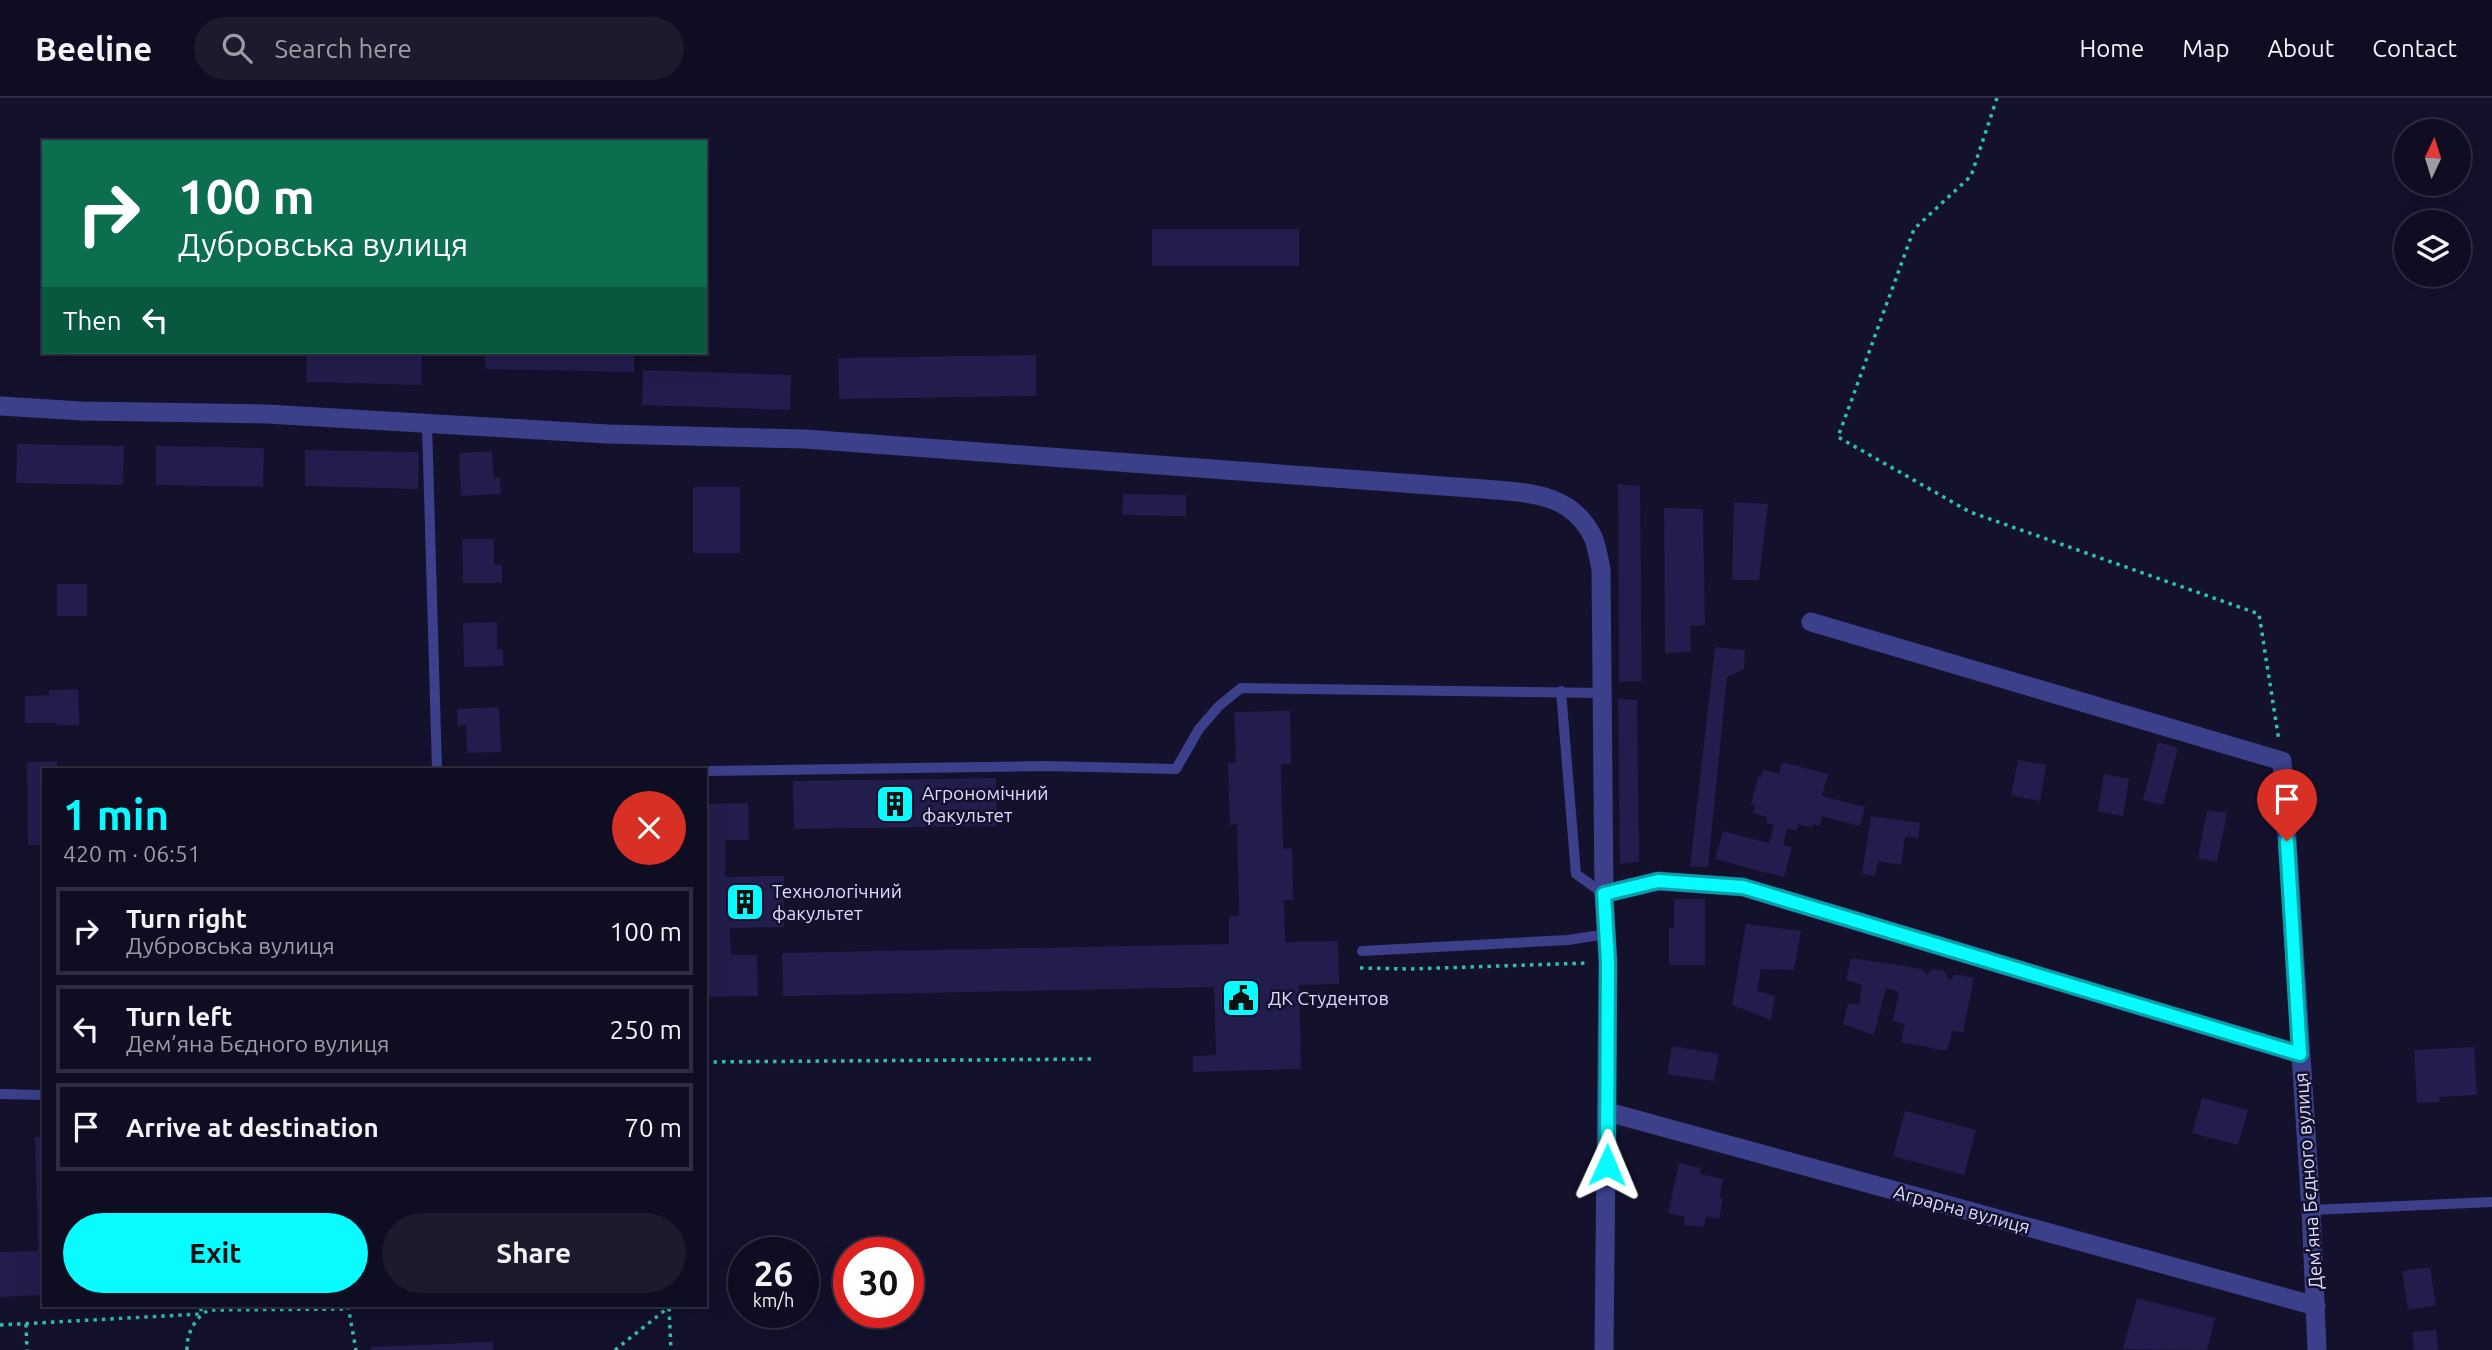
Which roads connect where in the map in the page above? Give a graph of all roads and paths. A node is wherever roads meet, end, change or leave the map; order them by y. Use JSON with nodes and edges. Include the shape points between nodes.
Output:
{"nodes":[{"id":1,"x":1997,"y":98,"type":"edge"},
{"id":2,"x":0,"y":406,"type":"edge"},
{"id":3,"x":427,"y":424,"type":"junction"},
{"id":4,"x":1811,"y":622,"type":"dead end"},
{"id":5,"x":1561,"y":691,"type":"junction"},
{"id":6,"x":1603,"y":693,"type":"junction"},
{"id":7,"x":2282,"y":761,"type":"junction"},
{"id":8,"x":438,"y":768,"type":"edge"},
{"id":9,"x":707,"y":771,"type":"edge"},
{"id":10,"x":1604,"y":894,"type":"junction"},
{"id":11,"x":1607,"y":934,"type":"junction"},
{"id":12,"x":1363,"y":951,"type":"dead end"},
{"id":13,"x":1608,"y":962,"type":"junction"},
{"id":14,"x":1360,"y":968,"type":"dead end"},
{"id":15,"x":2300,"y":1054,"type":"junction"},
{"id":16,"x":1095,"y":1059,"type":"dead end"},
{"id":17,"x":707,"y":1062,"type":"edge"},
{"id":18,"x":0,"y":1094,"type":"edge"},
{"id":19,"x":42,"y":1095,"type":"edge"},
{"id":20,"x":1608,"y":1112,"type":"junction"},
{"id":21,"x":2492,"y":1202,"type":"edge"},
{"id":22,"x":2311,"y":1210,"type":"junction"},
{"id":23,"x":2316,"y":1306,"type":"junction"},
{"id":24,"x":201,"y":1307,"type":"edge"},
{"id":25,"x":348,"y":1307,"type":"edge"},
{"id":26,"x":668,"y":1307,"type":"edge"},
{"id":27,"x":669,"y":1307,"type":"edge"},
{"id":28,"x":201,"y":1314,"type":"junction"},
{"id":29,"x":26,"y":1324,"type":"junction"},
{"id":30,"x":0,"y":1325,"type":"edge"},
{"id":31,"x":27,"y":1350,"type":"edge"},
{"id":32,"x":187,"y":1350,"type":"edge"},
{"id":33,"x":356,"y":1350,"type":"edge"},
{"id":34,"x":615,"y":1350,"type":"edge"},
{"id":35,"x":671,"y":1350,"type":"edge"},
{"id":36,"x":1604,"y":1350,"type":"edge"},
{"id":37,"x":2317,"y":1350,"type":"edge"}],
"edges":[{"from":1,"to":7,"type":"path","via":[[1971,176],[1914,229],[1838,437],[1970,512],[2259,614]]},
{"from":2,"to":3,"type":"street"},
{"from":3,"to":6,"type":"street","via":[[805,439],[1536,494],[1573,509],[1593,537],[1601,569]]},
{"from":3,"to":8,"type":"lane"},
{"from":4,"to":7,"type":"street"},
{"from":5,"to":6,"type":"lane"},
{"from":5,"to":9,"type":"lane","via":[[1241,688],[1199,729],[1176,768]]},
{"from":5,"to":10,"type":"lane","via":[[1576,874]]},
{"from":6,"to":10,"type":"street"},
{"from":7,"to":15,"type":"street","name":"Дем’яна Бєдного вулиця"},
{"from":10,"to":11,"type":"street"},
{"from":10,"to":15,"type":"street","via":[[1658,881],[1743,887]]},
{"from":11,"to":12,"type":"lane"},
{"from":11,"to":13,"type":"street"},
{"from":13,"to":14,"type":"path"},
{"from":13,"to":20,"type":"street"},
{"from":15,"to":22,"type":"street","name":"Дем’яна Бєдного вулиця"},
{"from":16,"to":17,"type":"path"},
{"from":18,"to":19,"type":"lane"},
{"from":20,"to":23,"type":"street","name":"Аграрна вулиця"},
{"from":20,"to":36,"type":"street"},
{"from":21,"to":22,"type":"lane"},
{"from":22,"to":23,"type":"street","name":"Дем’яна Бєдного вулиця"},
{"from":23,"to":37,"type":"street","name":"Дем’яна Бєдного вулиця"},
{"from":24,"to":28,"type":"path"},
{"from":25,"to":28,"type":"path","via":[[209,1310]]},
{"from":25,"to":33,"type":"path"},
{"from":26,"to":34,"type":"path"},
{"from":27,"to":35,"type":"path"},
{"from":28,"to":29,"type":"path"},
{"from":28,"to":32,"type":"path","via":[[186,1339]]},
{"from":29,"to":30,"type":"path"},
{"from":29,"to":31,"type":"path"}]}
